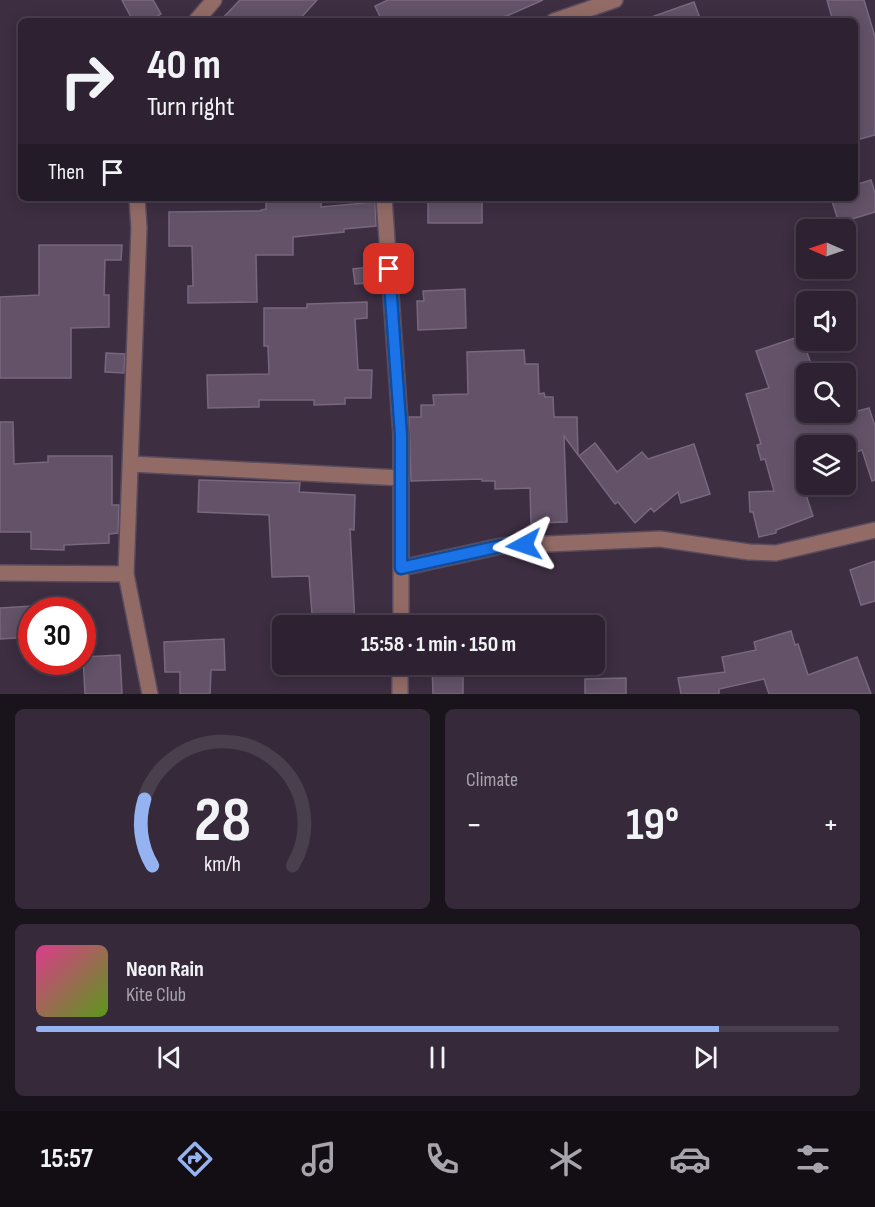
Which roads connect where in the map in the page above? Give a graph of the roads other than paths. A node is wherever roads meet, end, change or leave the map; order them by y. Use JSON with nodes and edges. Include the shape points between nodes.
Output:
{"nodes":[{"id":1,"x":214,"y":0,"type":"edge"},
{"id":2,"x":615,"y":0,"type":"edge"},
{"id":3,"x":199,"y":18,"type":"edge"},
{"id":4,"x":563,"y":18,"type":"edge"},
{"id":5,"x":137,"y":201,"type":"edge"},
{"id":6,"x":384,"y":201,"type":"edge"},
{"id":7,"x":131,"y":464,"type":"junction"},
{"id":8,"x":401,"y":478,"type":"junction"},
{"id":9,"x":875,"y":530,"type":"edge"},
{"id":10,"x":401,"y":568,"type":"junction"},
{"id":11,"x":0,"y":573,"type":"edge"},
{"id":12,"x":126,"y":574,"type":"junction"},
{"id":13,"x":400,"y":615,"type":"edge"},
{"id":14,"x":400,"y":675,"type":"edge"},
{"id":15,"x":150,"y":694,"type":"edge"},
{"id":16,"x":400,"y":694,"type":"edge"}],
"edges":[{"from":1,"to":3,"type":"street"},
{"from":2,"to":4,"type":"street"},
{"from":5,"to":7,"type":"street"},
{"from":6,"to":8,"type":"street"},
{"from":7,"to":8,"type":"street"},
{"from":7,"to":12,"type":"street"},
{"from":8,"to":10,"type":"street"},
{"from":9,"to":10,"type":"street","via":[[776,553],[676,540],[501,546]]},
{"from":10,"to":13,"type":"street"},
{"from":11,"to":12,"type":"street"},
{"from":12,"to":15,"type":"street"},
{"from":14,"to":16,"type":"street"}]}
